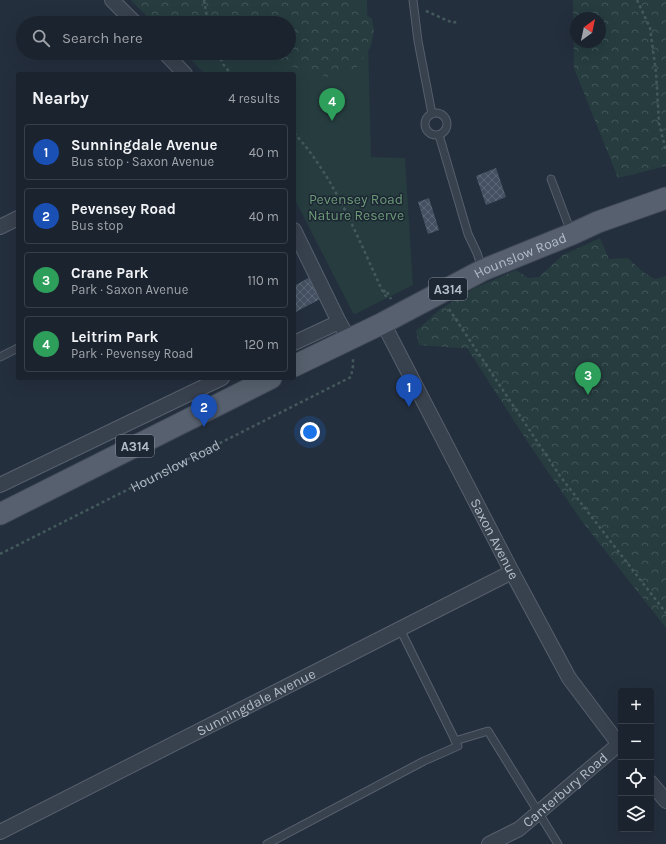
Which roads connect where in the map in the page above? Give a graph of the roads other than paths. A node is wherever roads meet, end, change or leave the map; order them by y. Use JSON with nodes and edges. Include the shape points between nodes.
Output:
{"nodes":[{"id":1,"x":112,"y":0,"type":"edge"},
{"id":2,"x":413,"y":0,"type":"edge"},
{"id":3,"x":128,"y":16,"type":"edge"},
{"id":4,"x":171,"y":60,"type":"edge"},
{"id":5,"x":183,"y":72,"type":"edge"},
{"id":6,"x":432,"y":114,"type":"junction"},
{"id":7,"x":439,"y":136,"type":"junction"},
{"id":8,"x":551,"y":179,"type":"dead end"},
{"id":9,"x":666,"y":198,"type":"edge"},
{"id":10,"x":16,"y":219,"type":"edge"},
{"id":11,"x":0,"y":227,"type":"edge"},
{"id":12,"x":296,"y":234,"type":"edge"},
{"id":13,"x":572,"y":234,"type":"junction"},
{"id":14,"x":483,"y":270,"type":"junction"},
{"id":15,"x":391,"y":309,"type":"junction"},
{"id":16,"x":344,"y":330,"type":"junction"},
{"id":17,"x":296,"y":342,"type":"edge"},
{"id":18,"x":16,"y":349,"type":"edge"},
{"id":19,"x":0,"y":357,"type":"edge"},
{"id":20,"x":296,"y":365,"type":"edge"},
{"id":21,"x":218,"y":380,"type":"edge"},
{"id":22,"x":267,"y":380,"type":"edge"},
{"id":23,"x":0,"y":485,"type":"edge"},
{"id":24,"x":0,"y":514,"type":"edge"},
{"id":25,"x":512,"y":572,"type":"junction"},
{"id":26,"x":400,"y":629,"type":"junction"},
{"id":27,"x":456,"y":742,"type":"junction"},
{"id":28,"x":618,"y":742,"type":"edge"},
{"id":29,"x":618,"y":747,"type":"edge"},
{"id":30,"x":654,"y":787,"type":"edge"},
{"id":31,"x":666,"y":801,"type":"edge"},
{"id":32,"x":538,"y":813,"type":"junction"},
{"id":33,"x":0,"y":832,"type":"edge"},
{"id":34,"x":267,"y":844,"type":"edge"},
{"id":35,"x":489,"y":844,"type":"edge"},
{"id":36,"x":558,"y":844,"type":"edge"}],
"edges":[{"from":1,"to":3,"type":"street"},
{"from":2,"to":6,"type":"lane"},
{"from":4,"to":5,"type":"street"},
{"from":6,"to":7,"type":"lane","via":[[427,118],[425,128],[432,135]]},
{"from":6,"to":7,"type":"lane","via":[[443,115],[447,121],[445,131]]},
{"from":7,"to":14,"type":"lane","via":[[468,234]]},
{"from":8,"to":13,"type":"lane"},
{"from":9,"to":13,"type":"main road","name":"Hounslow Road","number":"A314"},
{"from":10,"to":11,"type":"street"},
{"from":12,"to":16,"type":"street"},
{"from":13,"to":14,"type":"main road","name":"Hounslow Road","number":"A314"},
{"from":14,"to":15,"type":"main road","name":"Hounslow Road","number":"A314","via":[[440,293]]},
{"from":15,"to":16,"type":"main road","name":"Hounslow Road","number":"A314"},
{"from":15,"to":25,"type":"street","name":"Saxon Avenue"},
{"from":16,"to":17,"type":"street"},
{"from":16,"to":20,"type":"main road","name":"Hounslow Road","number":"A314"},
{"from":18,"to":19,"type":"lane"},
{"from":21,"to":23,"type":"street"},
{"from":22,"to":24,"type":"main road","number":"A314"},
{"from":25,"to":26,"type":"street","name":"Sunningdale Avenue"},
{"from":25,"to":28,"type":"street","name":"Saxon Avenue","via":[[569,678]]},
{"from":26,"to":27,"type":"lane"},
{"from":26,"to":33,"type":"street","name":"Sunningdale Avenue"},
{"from":27,"to":32,"type":"lane","via":[[488,731]]},
{"from":27,"to":34,"type":"lane","via":[[458,746],[424,761]]},
{"from":29,"to":32,"type":"street","name":"Canterbury Road"},
{"from":30,"to":31,"type":"street"},
{"from":32,"to":35,"type":"street","name":"Canterbury Road","via":[[519,829]]},
{"from":32,"to":36,"type":"lane"}]}
